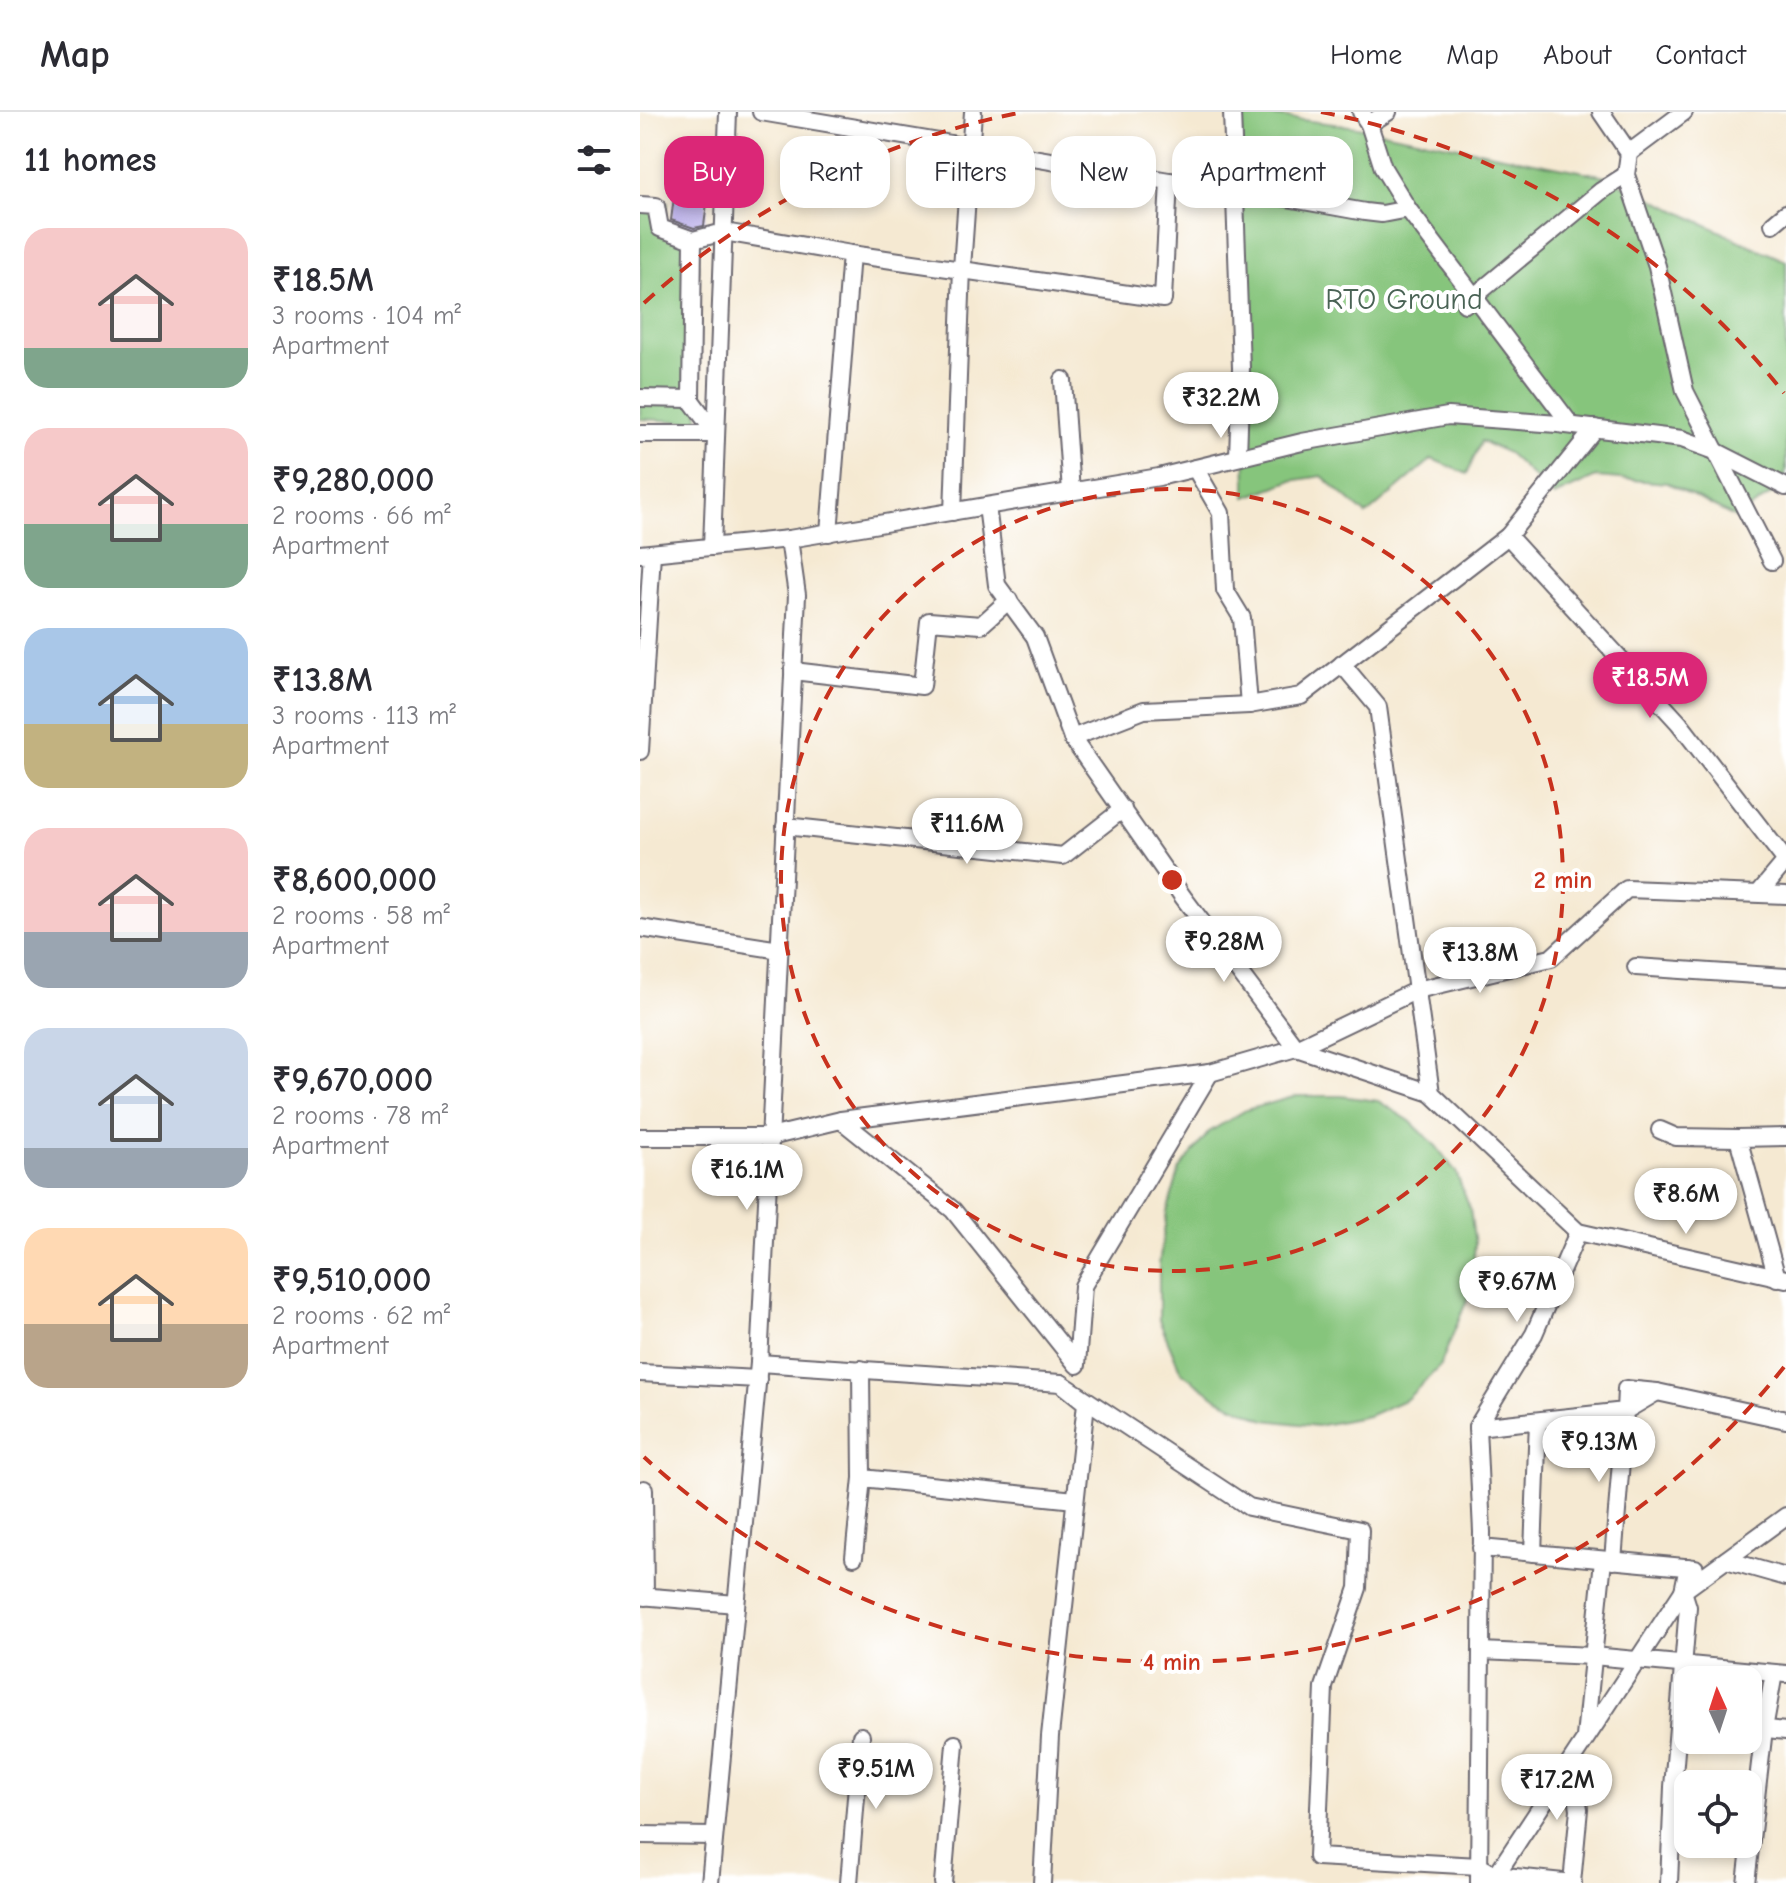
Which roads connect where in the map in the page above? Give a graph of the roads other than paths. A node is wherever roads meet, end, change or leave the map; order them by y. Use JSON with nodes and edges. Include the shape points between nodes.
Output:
{"nodes":[{"id":1,"x":728,"y":112,"type":"edge"},
{"id":2,"x":761,"y":112,"type":"edge"},
{"id":3,"x":973,"y":112,"type":"edge"},
{"id":4,"x":1232,"y":112,"type":"edge"},
{"id":5,"x":1388,"y":112,"type":"edge"},
{"id":6,"x":1601,"y":112,"type":"edge"},
{"id":7,"x":1684,"y":112,"type":"edge"},
{"id":8,"x":1365,"y":118,"type":"edge"},
{"id":9,"x":970,"y":136,"type":"edge"},
{"id":10,"x":1233,"y":136,"type":"edge"},
{"id":11,"x":906,"y":138,"type":"edge"},
{"id":12,"x":1629,"y":153,"type":"junction"},
{"id":13,"x":1035,"y":160,"type":"edge"},
{"id":14,"x":1626,"y":175,"type":"junction"},
{"id":15,"x":1169,"y":181,"type":"junction"},
{"id":16,"x":1172,"y":181,"type":"edge"},
{"id":17,"x":640,"y":205,"type":"edge"},
{"id":18,"x":966,"y":208,"type":"edge"},
{"id":19,"x":1237,"y":208,"type":"edge"},
{"id":20,"x":1343,"y":208,"type":"edge"},
{"id":21,"x":1408,"y":209,"type":"junction"},
{"id":22,"x":724,"y":232,"type":"junction"},
{"id":23,"x":693,"y":240,"type":"junction"},
{"id":24,"x":851,"y":254,"type":"junction"},
{"id":25,"x":962,"y":268,"type":"junction"},
{"id":26,"x":1469,"y":300,"type":"junction"},
{"id":27,"x":1063,"y":380,"type":"dead end"},
{"id":28,"x":640,"y":398,"type":"edge"},
{"id":29,"x":690,"y":399,"type":"junction"},
{"id":30,"x":1571,"y":425,"type":"junction"},
{"id":31,"x":1595,"y":428,"type":"junction"},
{"id":32,"x":640,"y":434,"type":"edge"},
{"id":33,"x":716,"y":434,"type":"junction"},
{"id":34,"x":1715,"y":451,"type":"junction"},
{"id":35,"x":1238,"y":456,"type":"junction"},
{"id":36,"x":1195,"y":468,"type":"junction"},
{"id":37,"x":1786,"y":487,"type":"edge"},
{"id":38,"x":1071,"y":492,"type":"junction"},
{"id":39,"x":987,"y":506,"type":"junction"},
{"id":40,"x":953,"y":512,"type":"junction"},
{"id":41,"x":829,"y":533,"type":"junction"},
{"id":42,"x":1508,"y":536,"type":"junction"},
{"id":43,"x":789,"y":539,"type":"junction"},
{"id":44,"x":712,"y":547,"type":"junction"},
{"id":45,"x":646,"y":554,"type":"edge"},
{"id":46,"x":1772,"y":561,"type":"dead end"},
{"id":47,"x":1009,"y":600,"type":"junction"},
{"id":48,"x":1342,"y":664,"type":"junction"},
{"id":49,"x":793,"y":671,"type":"junction"},
{"id":50,"x":1249,"y":705,"type":"junction"},
{"id":51,"x":1072,"y":738,"type":"junction"},
{"id":52,"x":640,"y":751,"type":"edge"},
{"id":53,"x":1123,"y":809,"type":"junction"},
{"id":54,"x":785,"y":826,"type":"junction"},
{"id":55,"x":1785,"y":861,"type":"edge"},
{"id":56,"x":1759,"y":893,"type":"junction"},
{"id":57,"x":1786,"y":895,"type":"edge"},
{"id":58,"x":640,"y":928,"type":"edge"},
{"id":59,"x":780,"y":950,"type":"junction"},
{"id":60,"x":1636,"y":967,"type":"dead end"},
{"id":61,"x":1786,"y":977,"type":"edge"},
{"id":62,"x":1417,"y":990,"type":"junction"},
{"id":63,"x":1296,"y":1048,"type":"junction"},
{"id":64,"x":1210,"y":1073,"type":"junction"},
{"id":65,"x":1431,"y":1093,"type":"junction"},
{"id":66,"x":841,"y":1120,"type":"junction"},
{"id":67,"x":1660,"y":1130,"type":"dead end"},
{"id":68,"x":640,"y":1137,"type":"edge"},
{"id":69,"x":770,"y":1137,"type":"junction"},
{"id":70,"x":1786,"y":1137,"type":"edge"},
{"id":71,"x":1738,"y":1138,"type":"junction"},
{"id":72,"x":1578,"y":1232,"type":"junction"},
{"id":73,"x":1781,"y":1279,"type":"edge"},
{"id":74,"x":861,"y":1369,"type":"junction"},
{"id":75,"x":758,"y":1371,"type":"junction"},
{"id":76,"x":640,"y":1373,"type":"edge"},
{"id":77,"x":1061,"y":1383,"type":"junction"},
{"id":78,"x":1625,"y":1411,"type":"junction"},
{"id":79,"x":1786,"y":1420,"type":"edge"},
{"id":80,"x":1538,"y":1421,"type":"junction"},
{"id":81,"x":1477,"y":1427,"type":"junction"},
{"id":82,"x":862,"y":1478,"type":"junction"},
{"id":83,"x":644,"y":1489,"type":"dead end"},
{"id":84,"x":1075,"y":1500,"type":"junction"},
{"id":85,"x":1786,"y":1516,"type":"edge"},
{"id":86,"x":1481,"y":1548,"type":"junction"},
{"id":87,"x":1533,"y":1553,"type":"junction"},
{"id":88,"x":854,"y":1557,"type":"dead end"},
{"id":89,"x":1608,"y":1560,"type":"junction"},
{"id":90,"x":1726,"y":1560,"type":"junction"},
{"id":91,"x":1687,"y":1568,"type":"junction"},
{"id":92,"x":1712,"y":1570,"type":"junction"},
{"id":93,"x":1786,"y":1577,"type":"edge"},
{"id":94,"x":1683,"y":1591,"type":"junction"},
{"id":95,"x":643,"y":1597,"type":"edge"},
{"id":96,"x":736,"y":1604,"type":"junction"},
{"id":97,"x":1481,"y":1651,"type":"junction"},
{"id":98,"x":1593,"y":1656,"type":"junction"},
{"id":99,"x":1639,"y":1660,"type":"junction"},
{"id":100,"x":1685,"y":1664,"type":"junction"},
{"id":101,"x":1780,"y":1673,"type":"edge"},
{"id":102,"x":1762,"y":1714,"type":"edge"},
{"id":103,"x":1762,"y":1729,"type":"edge"},
{"id":104,"x":1786,"y":1731,"type":"edge"},
{"id":105,"x":861,"y":1736,"type":"dead end"},
{"id":106,"x":1584,"y":1741,"type":"junction"},
{"id":107,"x":955,"y":1744,"type":"dead end"},
{"id":108,"x":1678,"y":1754,"type":"edge"},
{"id":109,"x":1754,"y":1754,"type":"edge"},
{"id":110,"x":1572,"y":1761,"type":"junction"},
{"id":111,"x":640,"y":1835,"type":"edge"},
{"id":112,"x":714,"y":1836,"type":"junction"},
{"id":113,"x":1479,"y":1874,"type":"edge"},
{"id":114,"x":1494,"y":1879,"type":"edge"},
{"id":115,"x":710,"y":1883,"type":"edge"},
{"id":116,"x":849,"y":1883,"type":"edge"},
{"id":117,"x":943,"y":1883,"type":"edge"},
{"id":118,"x":1042,"y":1883,"type":"edge"},
{"id":119,"x":1573,"y":1883,"type":"edge"},
{"id":120,"x":1669,"y":1883,"type":"edge"},
{"id":121,"x":1746,"y":1883,"type":"edge"}],
"edges":[{"from":1,"to":22,"type":"street"},
{"from":2,"to":11,"type":"street"},
{"from":3,"to":9,"type":"street"},
{"from":4,"to":10,"type":"street"},
{"from":5,"to":8,"type":"street"},
{"from":6,"to":12,"type":"street"},
{"from":7,"to":12,"type":"street"},
{"from":8,"to":21,"type":"street","via":[[1383,168]]},
{"from":12,"to":14,"type":"street"},
{"from":13,"to":15,"type":"street"},
{"from":14,"to":26,"type":"street"},
{"from":14,"to":34,"type":"street","via":[[1657,266],[1685,391]]},
{"from":15,"to":16,"type":"street"},
{"from":15,"to":25,"type":"street","via":[[1163,299]]},
{"from":17,"to":23,"type":"street","via":[[656,206],[660,228]]},
{"from":18,"to":25,"type":"street"},
{"from":19,"to":35,"type":"street"},
{"from":20,"to":21,"type":"street","via":[[1382,214]]},
{"from":21,"to":26,"type":"street"},
{"from":22,"to":23,"type":"street"},
{"from":22,"to":24,"type":"street"},
{"from":22,"to":33,"type":"street"},
{"from":23,"to":29,"type":"street"},
{"from":24,"to":25,"type":"street"},
{"from":24,"to":41,"type":"street"},
{"from":25,"to":40,"type":"street"},
{"from":26,"to":30,"type":"street"},
{"from":27,"to":38,"type":"street"},
{"from":28,"to":29,"type":"street"},
{"from":29,"to":33,"type":"street"},
{"from":30,"to":31,"type":"street"},
{"from":30,"to":35,"type":"street","via":[[1448,416]]},
{"from":31,"to":34,"type":"street","via":[[1682,439]]},
{"from":31,"to":42,"type":"street"},
{"from":32,"to":33,"type":"street"},
{"from":33,"to":44,"type":"street"},
{"from":34,"to":37,"type":"street"},
{"from":34,"to":46,"type":"street"},
{"from":35,"to":36,"type":"street"},
{"from":36,"to":38,"type":"street"},
{"from":36,"to":50,"type":"street","via":[[1221,513],[1225,590],[1242,618]]},
{"from":38,"to":39,"type":"street"},
{"from":39,"to":40,"type":"street"},
{"from":39,"to":47,"type":"street","via":[[997,585]]},
{"from":40,"to":41,"type":"street"},
{"from":41,"to":43,"type":"street"},
{"from":42,"to":48,"type":"street"},
{"from":42,"to":55,"type":"street","via":[[1679,723]]},
{"from":43,"to":44,"type":"street"},
{"from":43,"to":49,"type":"street","via":[[797,595]]},
{"from":44,"to":45,"type":"street"},
{"from":45,"to":52,"type":"street"},
{"from":47,"to":49,"type":"street","via":[[981,625],[929,621],[922,686]]},
{"from":47,"to":51,"type":"street","via":[[1035,637]]},
{"from":48,"to":50,"type":"street","via":[[1301,696]]},
{"from":48,"to":62,"type":"street","via":[[1378,707]]},
{"from":49,"to":54,"type":"street"},
{"from":50,"to":51,"type":"street","via":[[1144,710]]},
{"from":51,"to":53,"type":"street"},
{"from":53,"to":54,"type":"street","via":[[1063,856]]},
{"from":53,"to":63,"type":"street"},
{"from":54,"to":59,"type":"street"},
{"from":55,"to":56,"type":"street"},
{"from":56,"to":57,"type":"street"},
{"from":56,"to":62,"type":"street","via":[[1627,889],[1551,958]]},
{"from":58,"to":59,"type":"street"},
{"from":59,"to":69,"type":"street"},
{"from":60,"to":61,"type":"street"},
{"from":62,"to":63,"type":"street"},
{"from":62,"to":65,"type":"street"},
{"from":63,"to":64,"type":"street"},
{"from":63,"to":65,"type":"street"},
{"from":64,"to":66,"type":"street"},
{"from":64,"to":66,"type":"street","via":[[1083,1286],[1077,1365],[953,1210]]},
{"from":65,"to":72,"type":"street"},
{"from":66,"to":69,"type":"street"},
{"from":67,"to":71,"type":"street","via":[[1676,1137]]},
{"from":68,"to":69,"type":"street"},
{"from":69,"to":75,"type":"street"},
{"from":70,"to":71,"type":"street"},
{"from":71,"to":73,"type":"street"},
{"from":72,"to":73,"type":"street"},
{"from":72,"to":81,"type":"street","via":[[1534,1334]]},
{"from":74,"to":75,"type":"street"},
{"from":74,"to":77,"type":"street"},
{"from":74,"to":82,"type":"street"},
{"from":75,"to":76,"type":"street"},
{"from":75,"to":96,"type":"street"},
{"from":77,"to":84,"type":"street","via":[[1086,1403]]},
{"from":77,"to":113,"type":"street","via":[[1249,1507],[1360,1530],[1358,1588],[1324,1687],[1317,1857]]},
{"from":78,"to":79,"type":"street","via":[[1626,1389]]},
{"from":78,"to":80,"type":"street"},
{"from":78,"to":89,"type":"street"},
{"from":80,"to":81,"type":"street"},
{"from":80,"to":87,"type":"street"},
{"from":81,"to":86,"type":"street"},
{"from":82,"to":84,"type":"street"},
{"from":82,"to":88,"type":"street"},
{"from":83,"to":95,"type":"street"},
{"from":84,"to":118,"type":"street","via":[[1050,1736]]},
{"from":85,"to":90,"type":"street"},
{"from":86,"to":87,"type":"street"},
{"from":86,"to":97,"type":"street"},
{"from":87,"to":89,"type":"street"},
{"from":89,"to":91,"type":"street"},
{"from":89,"to":98,"type":"street"},
{"from":90,"to":92,"type":"street"},
{"from":90,"to":93,"type":"street"},
{"from":91,"to":92,"type":"street"},
{"from":91,"to":94,"type":"street"},
{"from":92,"to":94,"type":"street"},
{"from":94,"to":99,"type":"street"},
{"from":94,"to":100,"type":"street","via":[[1688,1607]]},
{"from":95,"to":96,"type":"street"},
{"from":96,"to":112,"type":"street"},
{"from":97,"to":98,"type":"street"},
{"from":97,"to":113,"type":"street"},
{"from":98,"to":99,"type":"street"},
{"from":98,"to":106,"type":"street"},
{"from":99,"to":100,"type":"street"},
{"from":99,"to":106,"type":"street"},
{"from":100,"to":101,"type":"street"},
{"from":101,"to":102,"type":"street"},
{"from":103,"to":104,"type":"street"},
{"from":105,"to":116,"type":"street"},
{"from":106,"to":110,"type":"street"},
{"from":107,"to":117,"type":"street"},
{"from":108,"to":120,"type":"street"},
{"from":109,"to":121,"type":"street"},
{"from":110,"to":114,"type":"street"},
{"from":110,"to":119,"type":"street","via":[[1579,1809]]},
{"from":111,"to":112,"type":"street"},
{"from":112,"to":115,"type":"street"},
{"from":113,"to":114,"type":"street"},
{"from":114,"to":119,"type":"street"}]}
